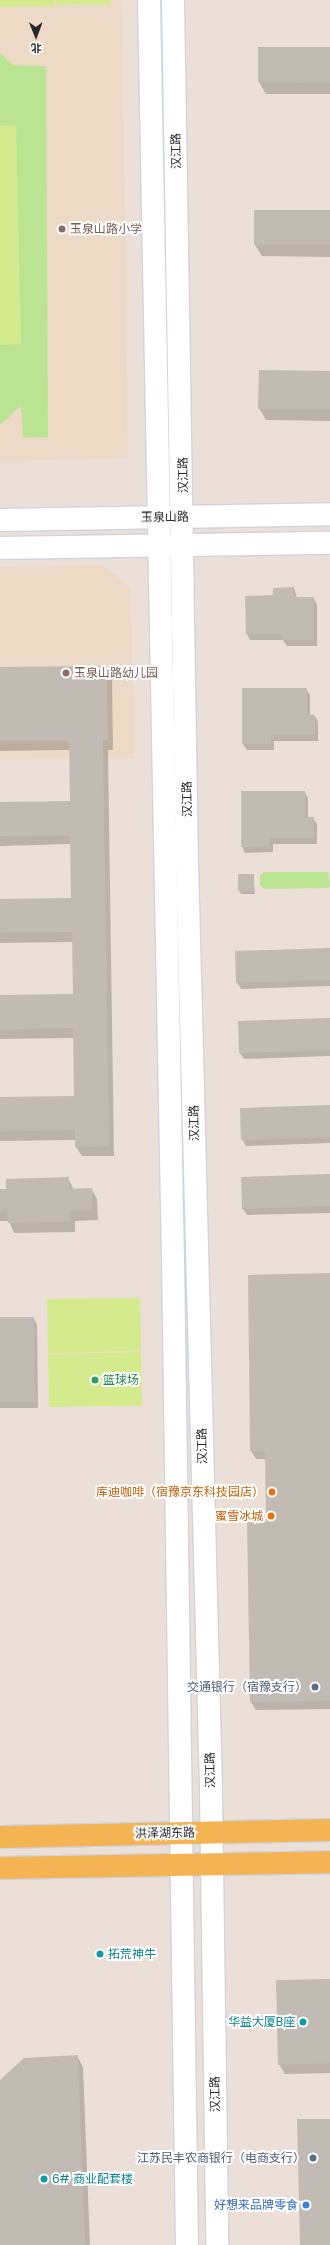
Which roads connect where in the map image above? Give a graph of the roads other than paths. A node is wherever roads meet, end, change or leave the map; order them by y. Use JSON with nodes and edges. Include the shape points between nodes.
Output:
{"nodes":[{"id":1,"x":149,"y":0,"type":"edge"},
{"id":2,"x":173,"y":0,"type":"edge"},
{"id":3,"x":330,"y":514,"type":"edge"},
{"id":4,"x":159,"y":517,"type":"junction"},
{"id":5,"x":183,"y":517,"type":"junction"},
{"id":6,"x":0,"y":520,"type":"edge"},
{"id":7,"x":330,"y":543,"type":"edge"},
{"id":8,"x":184,"y":545,"type":"junction"},
{"id":9,"x":159,"y":546,"type":"junction"},
{"id":10,"x":0,"y":548,"type":"edge"},
{"id":11,"x":330,"y":1830,"type":"edge"},
{"id":12,"x":211,"y":1832,"type":"junction"},
{"id":13,"x":181,"y":1833,"type":"junction"},
{"id":14,"x":0,"y":1837,"type":"edge"},
{"id":15,"x":330,"y":1862,"type":"edge"},
{"id":16,"x":181,"y":1864,"type":"junction"},
{"id":17,"x":212,"y":1864,"type":"junction"},
{"id":18,"x":0,"y":1868,"type":"edge"},
{"id":19,"x":187,"y":2245,"type":"edge"},
{"id":20,"x":217,"y":2245,"type":"edge"}],
"edges":[{"from":1,"to":4,"type":"street","name":"汉江路"},
{"from":2,"to":5,"type":"street","name":"汉江路"},
{"from":3,"to":5,"type":"street","name":"玉泉山路"},
{"from":4,"to":5,"type":"street","name":"玉泉山路"},
{"from":4,"to":6,"type":"street","name":"玉泉山路"},
{"from":4,"to":9,"type":"street","name":"汉江路"},
{"from":5,"to":8,"type":"street","name":"汉江路"},
{"from":7,"to":8,"type":"street"},
{"from":8,"to":9,"type":"street"},
{"from":8,"to":12,"type":"street","name":"汉江路","via":[[187,860]]},
{"from":9,"to":10,"type":"street"},
{"from":9,"to":13,"type":"street","name":"汉江路","via":[[173,1247]]},
{"from":11,"to":12,"type":"main road","name":"洪泽湖东路"},
{"from":12,"to":13,"type":"main road","name":"洪泽湖东路"},
{"from":12,"to":17,"type":"street","name":"汉江路"},
{"from":13,"to":14,"type":"main road","name":"洪泽湖东路"},
{"from":13,"to":16,"type":"street","name":"汉江路"},
{"from":15,"to":17,"type":"main road"},
{"from":16,"to":17,"type":"main road"},
{"from":16,"to":18,"type":"main road"},
{"from":16,"to":19,"type":"street","name":"汉江路"},
{"from":17,"to":20,"type":"street","name":"汉江路"}]}
